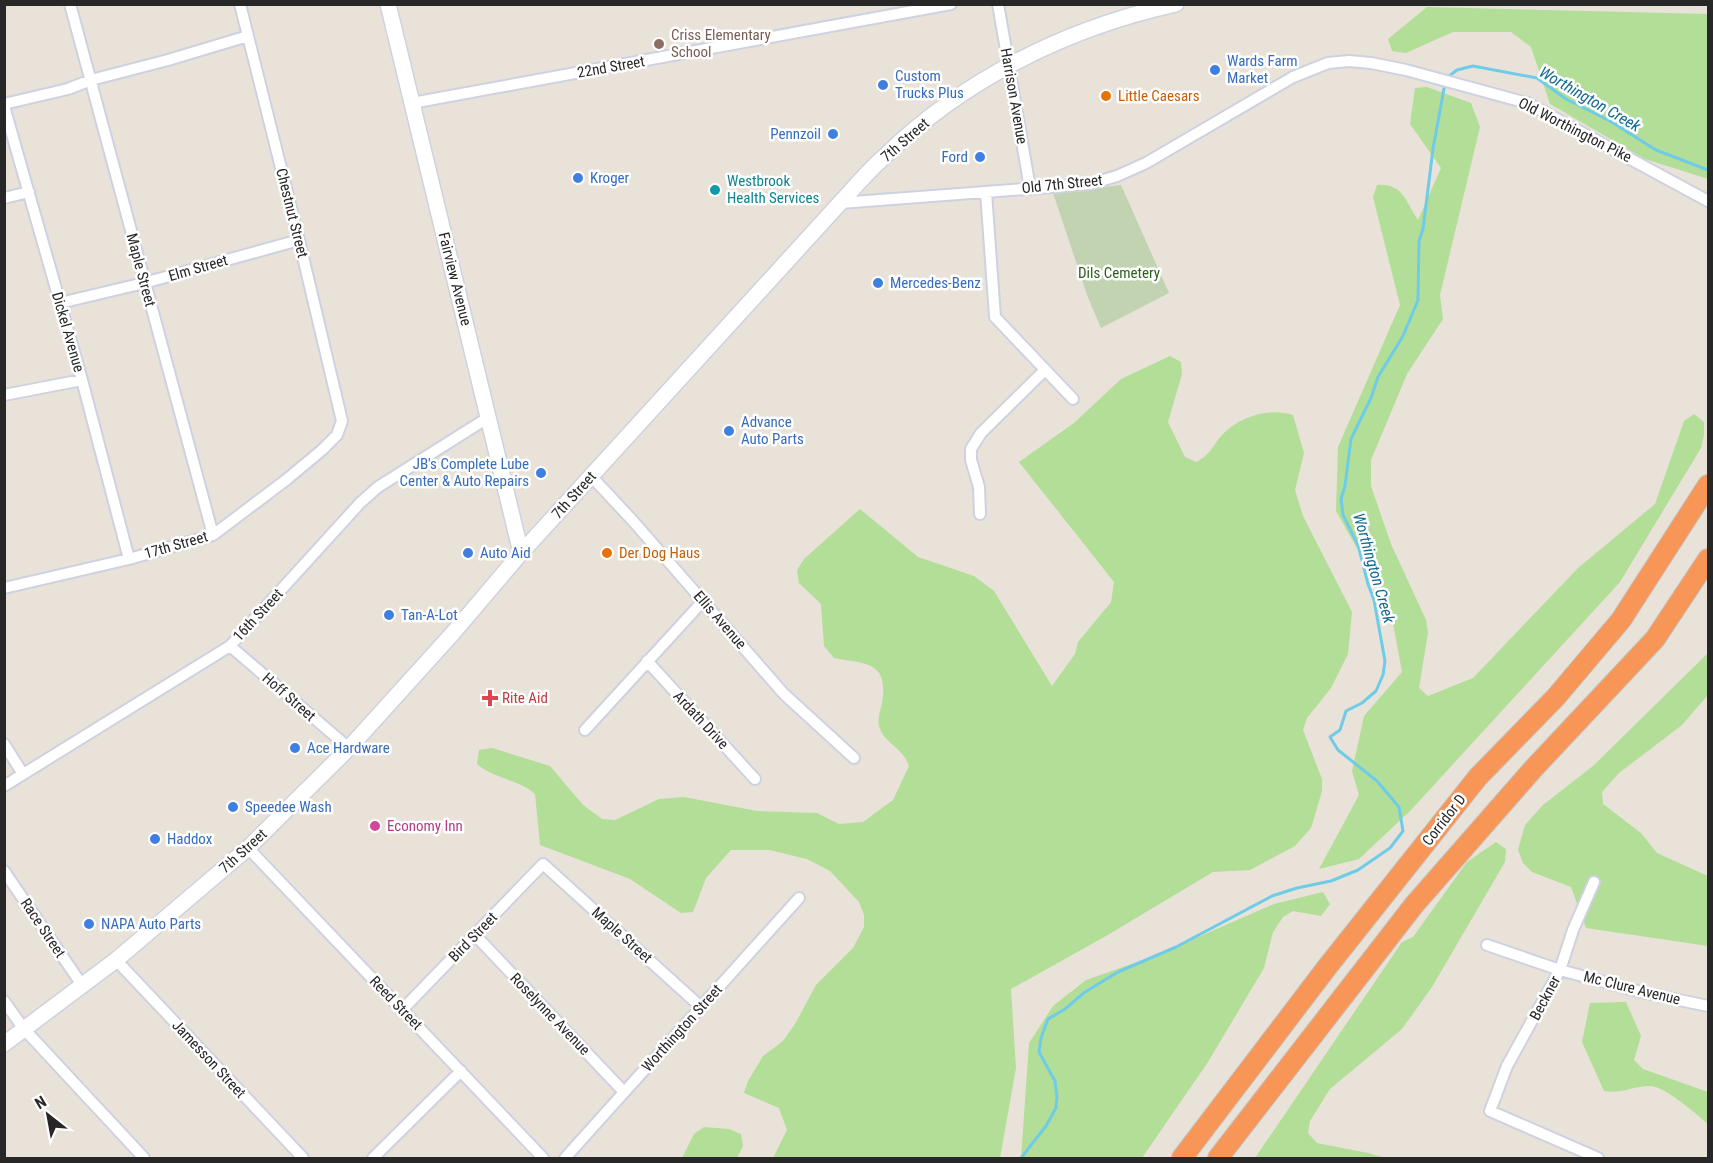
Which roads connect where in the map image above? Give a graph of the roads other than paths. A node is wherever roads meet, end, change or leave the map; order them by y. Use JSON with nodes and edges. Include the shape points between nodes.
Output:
{"nodes":[{"id":1,"x":70,"y":4,"type":"edge"},
{"id":2,"x":240,"y":4,"type":"edge"},
{"id":3,"x":388,"y":4,"type":"edge"},
{"id":4,"x":951,"y":4,"type":"edge"},
{"id":5,"x":998,"y":4,"type":"edge"},
{"id":6,"x":1176,"y":4,"type":"edge"},
{"id":7,"x":248,"y":36,"type":"junction"},
{"id":8,"x":1328,"y":63,"type":"joint"},
{"id":9,"x":1009,"y":64,"type":"junction"},
{"id":10,"x":91,"y":80,"type":"junction"},
{"id":11,"x":412,"y":103,"type":"junction"},
{"id":12,"x":4,"y":105,"type":"edge"},
{"id":13,"x":1030,"y":188,"type":"junction"},
{"id":14,"x":29,"y":192,"type":"junction"},
{"id":15,"x":986,"y":192,"type":"junction"},
{"id":16,"x":4,"y":198,"type":"edge"},
{"id":17,"x":1708,"y":201,"type":"edge"},
{"id":18,"x":840,"y":203,"type":"junction"},
{"id":19,"x":299,"y":240,"type":"junction"},
{"id":20,"x":144,"y":284,"type":"junction"},
{"id":21,"x":60,"y":303,"type":"junction"},
{"id":22,"x":1045,"y":370,"type":"junction"},
{"id":23,"x":82,"y":380,"type":"junction"},
{"id":24,"x":4,"y":394,"type":"edge"},
{"id":25,"x":1073,"y":399,"type":"dead end"},
{"id":26,"x":489,"y":417,"type":"junction"},
{"id":27,"x":342,"y":421,"type":"joint"},
{"id":28,"x":591,"y":476,"type":"junction"},
{"id":29,"x":1706,"y":488,"type":"edge"},
{"id":30,"x":980,"y":514,"type":"dead end"},
{"id":31,"x":213,"y":535,"type":"junction"},
{"id":32,"x":521,"y":553,"type":"junction"},
{"id":33,"x":129,"y":559,"type":"junction"},
{"id":34,"x":1708,"y":560,"type":"edge"},
{"id":35,"x":1708,"y":572,"type":"edge"},
{"id":36,"x":4,"y":588,"type":"edge"},
{"id":37,"x":703,"y":601,"type":"junction"},
{"id":38,"x":1655,"y":639,"type":"junction"},
{"id":39,"x":230,"y":646,"type":"junction"},
{"id":40,"x":647,"y":661,"type":"junction"},
{"id":41,"x":585,"y":730,"type":"dead end"},
{"id":42,"x":4,"y":744,"type":"edge"},
{"id":43,"x":349,"y":748,"type":"junction"},
{"id":44,"x":854,"y":759,"type":"dead end"},
{"id":45,"x":23,"y":774,"type":"junction"},
{"id":46,"x":755,"y":779,"type":"dead end"},
{"id":47,"x":4,"y":786,"type":"edge"},
{"id":48,"x":248,"y":848,"type":"junction"},
{"id":49,"x":543,"y":864,"type":"joint"},
{"id":50,"x":4,"y":871,"type":"edge"},
{"id":51,"x":1594,"y":882,"type":"dead end"},
{"id":52,"x":799,"y":898,"type":"dead end"},
{"id":53,"x":475,"y":935,"type":"junction"},
{"id":54,"x":1487,"y":945,"type":"dead end"},
{"id":55,"x":116,"y":960,"type":"junction"},
{"id":56,"x":1560,"y":970,"type":"junction"},
{"id":57,"x":82,"y":985,"type":"junction"},
{"id":58,"x":4,"y":1001,"type":"edge"},
{"id":59,"x":1708,"y":1006,"type":"edge"},
{"id":60,"x":701,"y":1007,"type":"junction"},
{"id":61,"x":403,"y":1009,"type":"junction"},
{"id":62,"x":24,"y":1029,"type":"junction"},
{"id":63,"x":4,"y":1044,"type":"edge"},
{"id":64,"x":461,"y":1071,"type":"junction"},
{"id":65,"x":624,"y":1092,"type":"junction"},
{"id":66,"x":144,"y":1158,"type":"edge"},
{"id":67,"x":303,"y":1158,"type":"edge"},
{"id":68,"x":373,"y":1158,"type":"edge"},
{"id":69,"x":543,"y":1158,"type":"edge"},
{"id":70,"x":564,"y":1158,"type":"edge"},
{"id":71,"x":1182,"y":1158,"type":"edge"},
{"id":72,"x":1218,"y":1158,"type":"edge"},
{"id":73,"x":1598,"y":1158,"type":"edge"}],
"edges":[{"from":1,"to":10,"type":"street","name":"Maple Street"},
{"from":2,"to":7,"type":"street","name":"Chestnut Street"},
{"from":3,"to":11,"type":"main road","name":"Fairview Avenue"},
{"from":4,"to":11,"type":"street","name":"22nd Street"},
{"from":5,"to":9,"type":"street","name":"Harrison Avenue"},
{"from":6,"to":9,"type":"main road","name":"7th Street","via":[[1096,27]]},
{"from":7,"to":10,"type":"street"},
{"from":7,"to":19,"type":"street","name":"Chestnut Street"},
{"from":8,"to":13,"type":"street","name":"Old 7th Street","via":[[1293,77],[1117,176],[1090,184]]},
{"from":8,"to":17,"type":"street","name":"Old Worthington Pike","via":[[1349,61],[1406,70],[1527,103]]},
{"from":9,"to":13,"type":"street","name":"Harrison Avenue"},
{"from":9,"to":18,"type":"main road","name":"7th Street","via":[[906,136]]},
{"from":10,"to":12,"type":"street"},
{"from":10,"to":20,"type":"street","name":"Maple Street"},
{"from":11,"to":26,"type":"main road","name":"Fairview Avenue"},
{"from":12,"to":14,"type":"street","name":"Dickel Avenue"},
{"from":13,"to":15,"type":"street","name":"Old 7th Street"},
{"from":14,"to":16,"type":"street"},
{"from":14,"to":21,"type":"street","name":"Dickel Avenue"},
{"from":15,"to":18,"type":"street","name":"Old 7th Street"},
{"from":15,"to":22,"type":"street","via":[[995,317]]},
{"from":18,"to":28,"type":"main road","name":"7th Street"},
{"from":19,"to":20,"type":"street","name":"Elm Street"},
{"from":19,"to":27,"type":"street","name":"Chestnut Street"},
{"from":20,"to":21,"type":"street","name":"Elm Street"},
{"from":20,"to":31,"type":"street","name":"Maple Street"},
{"from":21,"to":23,"type":"street","name":"Dickel Avenue"},
{"from":22,"to":25,"type":"street"},
{"from":22,"to":30,"type":"street","via":[[981,433],[972,449]]},
{"from":23,"to":24,"type":"street"},
{"from":23,"to":33,"type":"street","name":"Dickel Avenue"},
{"from":26,"to":32,"type":"main road","name":"Fairview Avenue"},
{"from":26,"to":39,"type":"street","name":"16th Street","via":[[378,487]]},
{"from":27,"to":31,"type":"street","name":"17th Street","via":[[337,435]]},
{"from":28,"to":32,"type":"main road","name":"7th Street"},
{"from":28,"to":37,"type":"street","name":"Ellis Avenue"},
{"from":29,"to":71,"type":"highway","name":"Corridor D","via":[[1621,620],[1556,697],[1478,777]]},
{"from":31,"to":33,"type":"street","name":"17th Street"},
{"from":32,"to":43,"type":"main road","name":"7th Street"},
{"from":33,"to":36,"type":"street","name":"17th Street"},
{"from":34,"to":38,"type":"highway","name":"Corridor D"},
{"from":35,"to":38,"type":"highway"},
{"from":37,"to":40,"type":"street"},
{"from":37,"to":44,"type":"street","name":"Ellis Avenue","via":[[784,694]]},
{"from":38,"to":72,"type":"highway","name":"Corridor D","via":[[1413,905]]},
{"from":39,"to":43,"type":"street","name":"Hoff Street"},
{"from":39,"to":45,"type":"street","name":"16th Street"},
{"from":40,"to":41,"type":"street"},
{"from":40,"to":46,"type":"street","name":"Ardath Drive"},
{"from":42,"to":45,"type":"street"},
{"from":43,"to":48,"type":"main road","name":"7th Street"},
{"from":45,"to":47,"type":"street","name":"16th Street"},
{"from":48,"to":55,"type":"main road","name":"7th Street"},
{"from":48,"to":61,"type":"street","name":"Reed Street"},
{"from":49,"to":53,"type":"street","name":"Bird Street"},
{"from":49,"to":60,"type":"street","name":"Maple Street"},
{"from":50,"to":57,"type":"street","name":"Race Street"},
{"from":51,"to":56,"type":"street","name":"Beckner"},
{"from":52,"to":60,"type":"street","name":"Worthington Street"},
{"from":53,"to":61,"type":"street","name":"Bird Street"},
{"from":53,"to":65,"type":"street","name":"Roselynne Avenue"},
{"from":54,"to":56,"type":"street","name":"Mc Clure Avenue"},
{"from":55,"to":57,"type":"main road","name":"7th Street"},
{"from":55,"to":67,"type":"street","name":"Jamesson Street"},
{"from":56,"to":59,"type":"street","name":"Mc Clure Avenue"},
{"from":56,"to":73,"type":"street","name":"Beckner","via":[[1507,1066],[1490,1111]]},
{"from":57,"to":62,"type":"main road","name":"7th Street"},
{"from":58,"to":62,"type":"street"},
{"from":60,"to":65,"type":"street","name":"Worthington Street"},
{"from":61,"to":64,"type":"street","name":"Reed Street"},
{"from":62,"to":63,"type":"main road","name":"7th Street"},
{"from":62,"to":66,"type":"street"},
{"from":64,"to":68,"type":"street"},
{"from":64,"to":69,"type":"street","name":"Reed Street"},
{"from":65,"to":70,"type":"street","name":"Worthington Street"}]}
